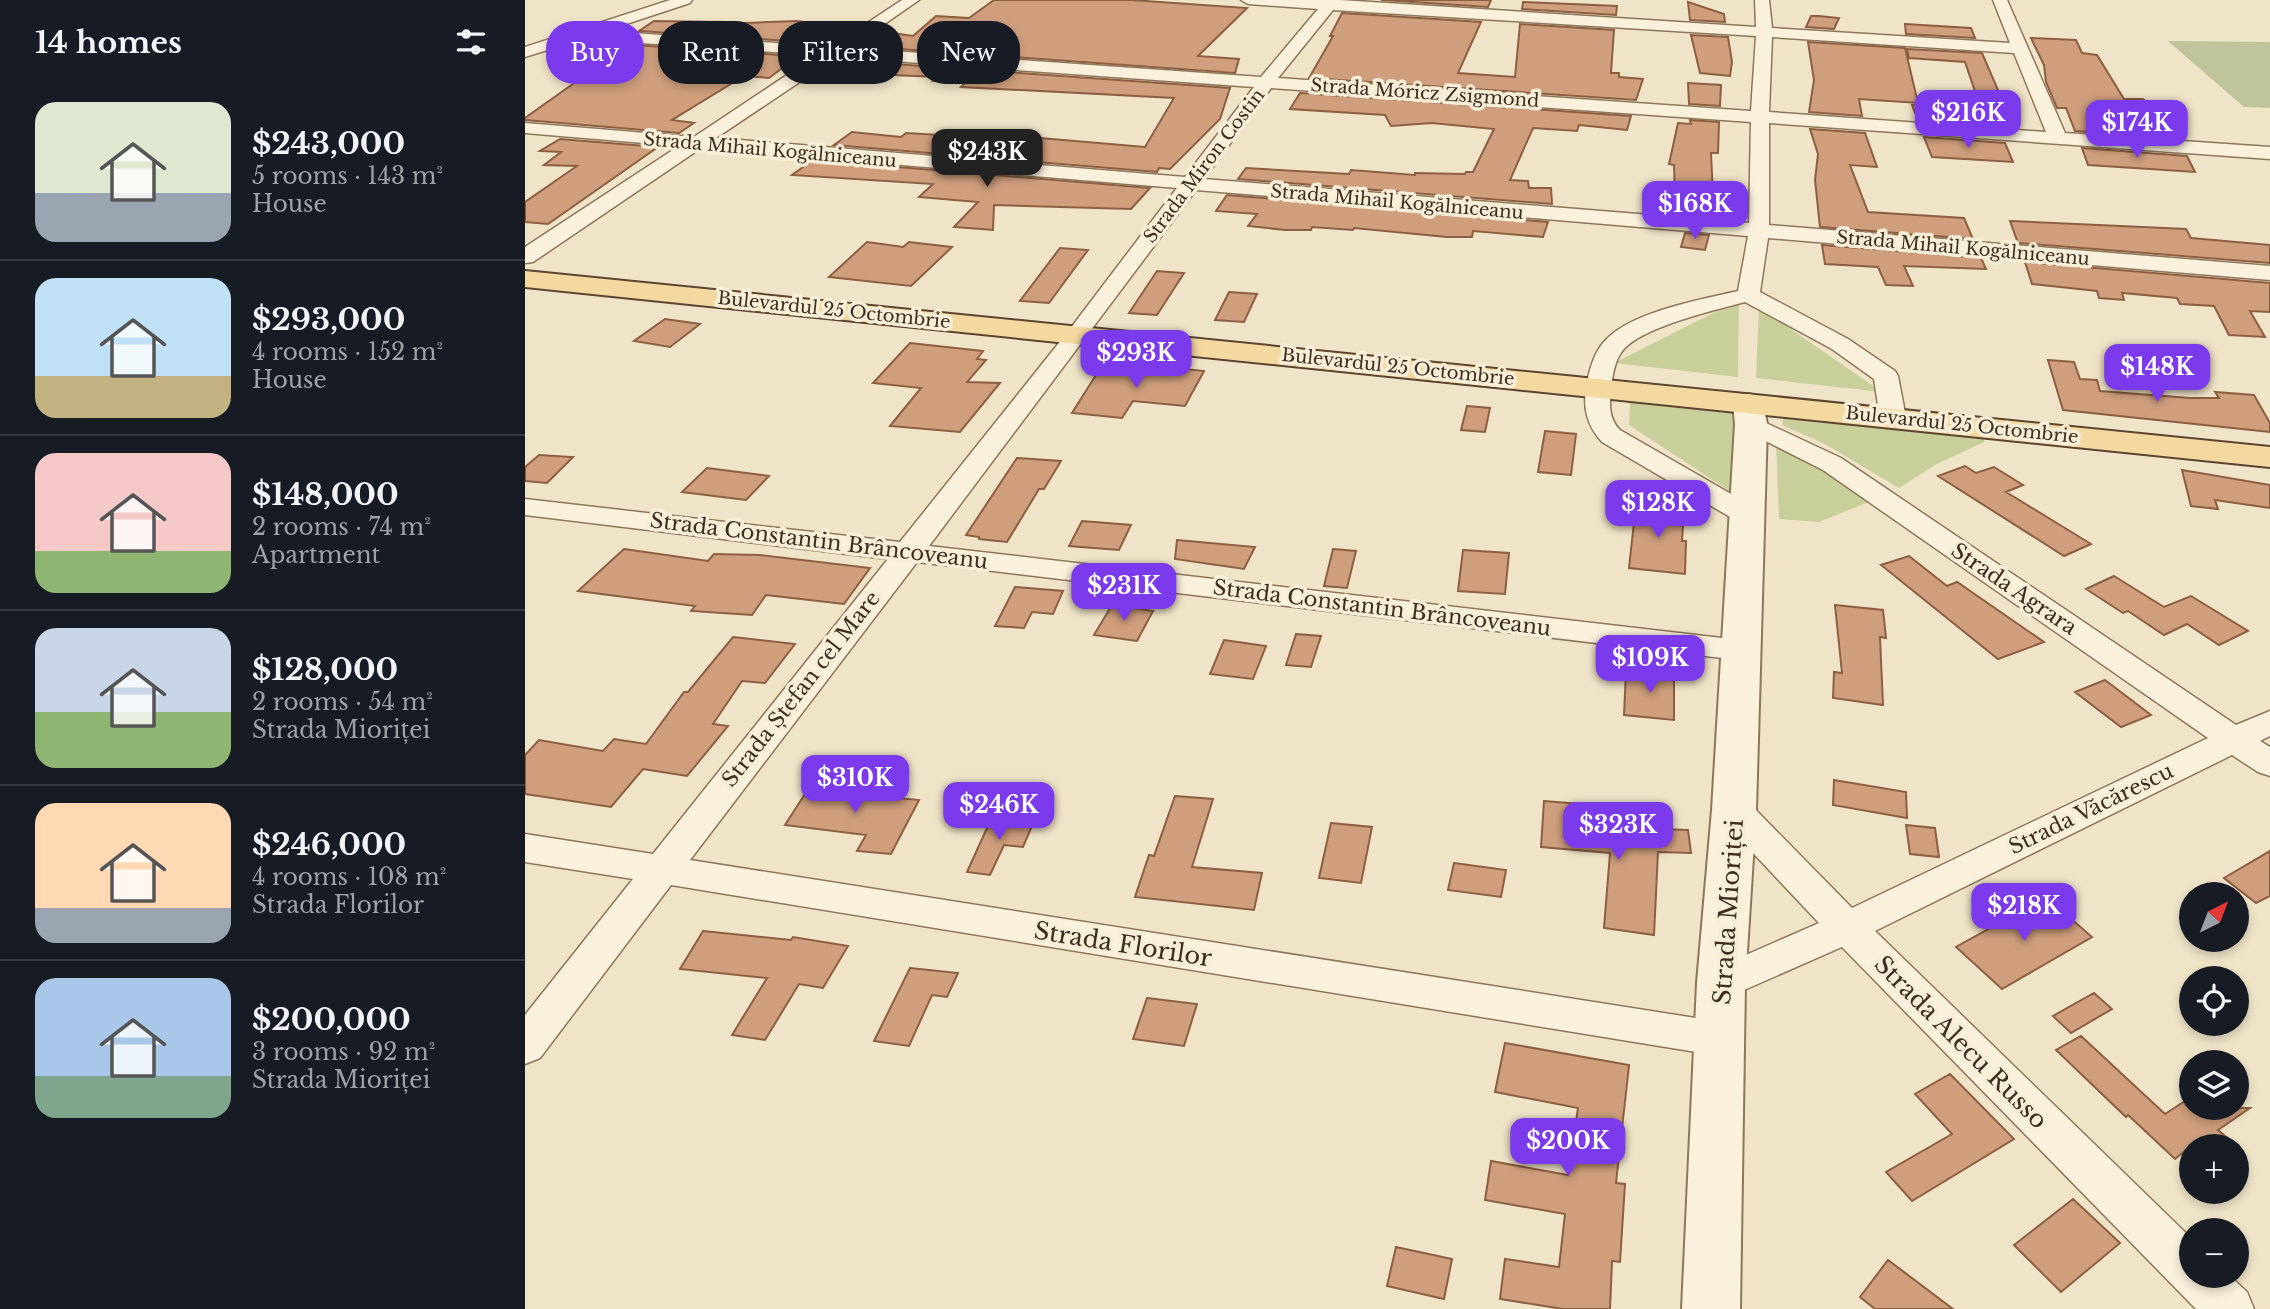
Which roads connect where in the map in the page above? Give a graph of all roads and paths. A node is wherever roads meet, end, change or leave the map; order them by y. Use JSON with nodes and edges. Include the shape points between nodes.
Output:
{"nodes":[{"id":1,"x":685,"y":0,"type":"edge"},
{"id":2,"x":912,"y":0,"type":"edge"},
{"id":3,"x":1248,"y":0,"type":"edge"},
{"id":4,"x":1762,"y":0,"type":"edge"},
{"id":5,"x":2000,"y":0,"type":"edge"},
{"id":6,"x":1331,"y":2,"type":"edge"},
{"id":7,"x":621,"y":21,"type":"edge"},
{"id":8,"x":880,"y":21,"type":"edge"},
{"id":9,"x":1764,"y":32,"type":"junction"},
{"id":10,"x":644,"y":38,"type":"edge"},
{"id":11,"x":546,"y":45,"type":"edge"},
{"id":12,"x":778,"y":48,"type":"edge"},
{"id":13,"x":2018,"y":48,"type":"junction"},
{"id":14,"x":525,"y":52,"type":"edge"},
{"id":15,"x":903,"y":57,"type":"edge"},
{"id":16,"x":1267,"y":81,"type":"junction"},
{"id":17,"x":787,"y":84,"type":"edge"},
{"id":18,"x":1760,"y":117,"type":"junction"},
{"id":19,"x":525,"y":128,"type":"edge"},
{"id":20,"x":2058,"y":139,"type":"junction"},
{"id":21,"x":698,"y":144,"type":"junction"},
{"id":22,"x":2270,"y":153,"type":"edge"},
{"id":23,"x":1189,"y":185,"type":"junction"},
{"id":24,"x":1759,"y":232,"type":"junction"},
{"id":25,"x":525,"y":257,"type":"edge"},
{"id":26,"x":2270,"y":273,"type":"edge"},
{"id":27,"x":525,"y":279,"type":"edge"},
{"id":28,"x":1748,"y":295,"type":"junction"},
{"id":29,"x":1078,"y":334,"type":"junction"},
{"id":30,"x":1599,"y":388,"type":"junction"},
{"id":31,"x":1749,"y":414,"type":"junction"},
{"id":32,"x":1893,"y":418,"type":"junction"},
{"id":33,"x":2270,"y":457,"type":"edge"},
{"id":34,"x":525,"y":507,"type":"edge"},
{"id":35,"x":1747,"y":515,"type":"junction"},
{"id":36,"x":907,"y":551,"type":"junction"},
{"id":37,"x":1739,"y":650,"type":"junction"},
{"id":38,"x":2270,"y":722,"type":"edge"},
{"id":39,"x":2235,"y":740,"type":"junction"},
{"id":40,"x":2270,"y":764,"type":"edge"},
{"id":41,"x":1734,"y":810,"type":"junction"},
{"id":42,"x":525,"y":848,"type":"edge"},
{"id":43,"x":660,"y":871,"type":"junction"},
{"id":44,"x":1847,"y":928,"type":"junction"},
{"id":45,"x":1721,"y":983,"type":"junction"},
{"id":46,"x":1721,"y":1039,"type":"junction"},
{"id":47,"x":525,"y":1046,"type":"edge"},
{"id":48,"x":2179,"y":1258,"type":"edge"},
{"id":49,"x":2208,"y":1288,"type":"edge"},
{"id":50,"x":1710,"y":1309,"type":"edge"},
{"id":51,"x":2230,"y":1309,"type":"edge"}],
"edges":[{"from":1,"to":7,"type":"street"},
{"from":2,"to":8,"type":"street"},
{"from":3,"to":6,"type":"street"},
{"from":4,"to":9,"type":"street"},
{"from":5,"to":13,"type":"street"},
{"from":6,"to":9,"type":"street"},
{"from":6,"to":16,"type":"street","name":"Strada Miron Costin"},
{"from":9,"to":13,"type":"street"},
{"from":9,"to":18,"type":"street"},
{"from":10,"to":12,"type":"street","name":"Strada Móricz Zsigmond"},
{"from":11,"to":14,"type":"street"},
{"from":13,"to":20,"type":"street"},
{"from":15,"to":16,"type":"street","name":"Strada Móricz Zsigmond"},
{"from":16,"to":18,"type":"street","name":"Strada Móricz Zsigmond"},
{"from":16,"to":23,"type":"street","name":"Strada Miron Costin"},
{"from":17,"to":21,"type":"street"},
{"from":18,"to":20,"type":"street","name":"Strada Móricz Zsigmond"},
{"from":18,"to":24,"type":"street"},
{"from":19,"to":21,"type":"street","name":"Strada Mihail Kogălniceanu"},
{"from":20,"to":22,"type":"street","name":"Strada Móricz Zsigmond"},
{"from":21,"to":23,"type":"street","name":"Strada Mihail Kogălniceanu"},
{"from":21,"to":25,"type":"street"},
{"from":23,"to":24,"type":"street","name":"Strada Mihail Kogălniceanu"},
{"from":23,"to":29,"type":"street","name":"Strada Miron Costin"},
{"from":24,"to":26,"type":"street","name":"Strada Mihail Kogălniceanu"},
{"from":24,"to":28,"type":"street"},
{"from":27,"to":29,"type":"main road","name":"Bulevardul 25 Octombrie"},
{"from":28,"to":30,"type":"street","via":[[1652,324],[1619,341],[1607,357]]},
{"from":28,"to":32,"type":"street","via":[[1840,344],[1886,376]]},
{"from":29,"to":30,"type":"main road","name":"Bulevardul 25 Octombrie"},
{"from":29,"to":36,"type":"street","name":"Strada Ștefan cel Mare"},
{"from":30,"to":31,"type":"main road","name":"Bulevardul 25 Octombrie"},
{"from":30,"to":35,"type":"street","via":[[1597,418],[1611,436]]},
{"from":31,"to":32,"type":"main road","name":"Bulevardul 25 Octombrie"},
{"from":31,"to":35,"type":"street","name":"Strada Mioriței"},
{"from":31,"to":39,"type":"street","name":"Strada Agrara","via":[[1832,464]]},
{"from":32,"to":33,"type":"main road","name":"Bulevardul 25 Octombrie"},
{"from":34,"to":36,"type":"street","name":"Strada Constantin Brâncoveanu"},
{"from":35,"to":37,"type":"street","name":"Strada Mioriței"},
{"from":36,"to":37,"type":"street","name":"Strada Constantin Brâncoveanu"},
{"from":36,"to":43,"type":"street","name":"Strada Ștefan cel Mare"},
{"from":37,"to":41,"type":"street","name":"Strada Mioriței"},
{"from":38,"to":39,"type":"street","name":"Strada Văcărescu"},
{"from":39,"to":40,"type":"street","name":"Strada Agrara"},
{"from":39,"to":44,"type":"street","name":"Strada Văcărescu"},
{"from":41,"to":44,"type":"street","name":"Strada Alecu Russo"},
{"from":41,"to":45,"type":"street","name":"Strada Mioriței"},
{"from":42,"to":43,"type":"street","name":"Strada Florilor"},
{"from":43,"to":46,"type":"street","name":"Strada Florilor"},
{"from":43,"to":47,"type":"street","name":"Strada Ștefan cel Mare"},
{"from":44,"to":45,"type":"street","name":"Strada Văcărescu"},
{"from":44,"to":48,"type":"street","name":"Strada Alecu Russo"},
{"from":45,"to":46,"type":"street","name":"Strada Mioriței"},
{"from":46,"to":50,"type":"street","name":"Strada Mioriței"},
{"from":49,"to":51,"type":"street"}]}
